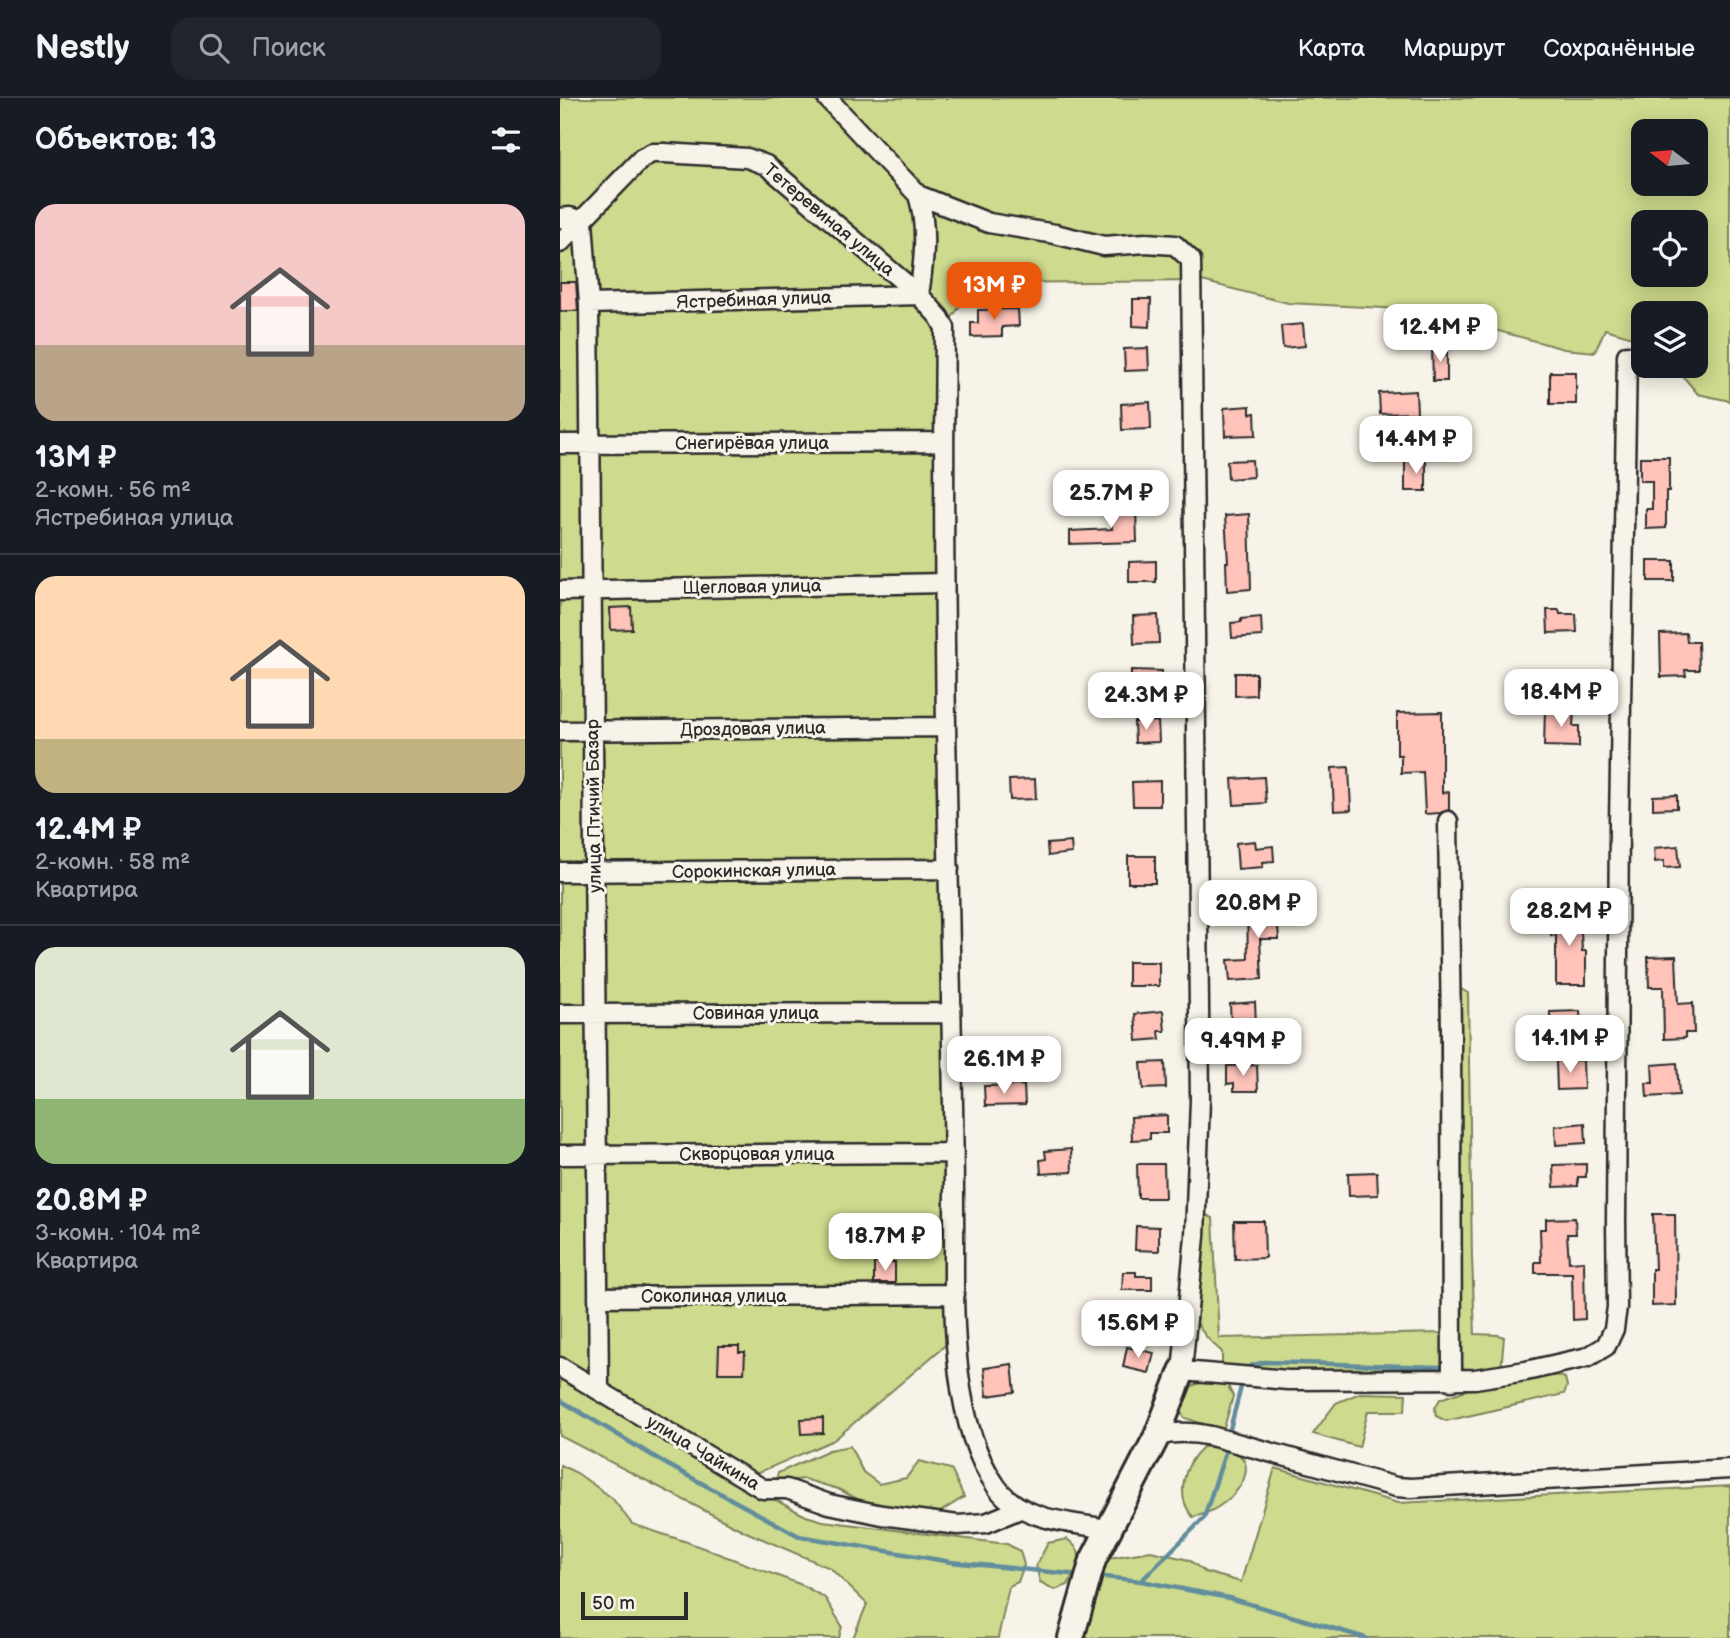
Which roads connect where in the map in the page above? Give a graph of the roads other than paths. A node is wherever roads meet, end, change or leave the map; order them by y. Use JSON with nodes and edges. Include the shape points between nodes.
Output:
{"nodes":[{"id":1,"x":827,"y":98,"type":"edge"},
{"id":2,"x":918,"y":195,"type":"junction"},
{"id":3,"x":560,"y":218,"type":"edge"},
{"id":4,"x":583,"y":221,"type":"junction"},
{"id":5,"x":560,"y":243,"type":"edge"},
{"id":6,"x":919,"y":295,"type":"junction"},
{"id":7,"x":589,"y":304,"type":"junction"},
{"id":8,"x":1627,"y":355,"type":"dead end"},
{"id":9,"x":944,"y":442,"type":"junction"},
{"id":10,"x":560,"y":444,"type":"edge"},
{"id":11,"x":590,"y":444,"type":"junction"},
{"id":12,"x":944,"y":583,"type":"junction"},
{"id":13,"x":560,"y":591,"type":"edge"},
{"id":14,"x":592,"y":591,"type":"junction"},
{"id":15,"x":946,"y":727,"type":"junction"},
{"id":16,"x":560,"y":731,"type":"edge"},
{"id":17,"x":593,"y":731,"type":"junction"},
{"id":18,"x":1448,"y":821,"type":"dead end"},
{"id":19,"x":948,"y":869,"type":"junction"},
{"id":20,"x":560,"y":872,"type":"edge"},
{"id":21,"x":594,"y":872,"type":"junction"},
{"id":22,"x":951,"y":1013,"type":"junction"},
{"id":23,"x":560,"y":1014,"type":"edge"},
{"id":24,"x":596,"y":1014,"type":"junction"},
{"id":25,"x":954,"y":1153,"type":"junction"},
{"id":26,"x":560,"y":1155,"type":"edge"},
{"id":27,"x":597,"y":1155,"type":"junction"},
{"id":28,"x":955,"y":1294,"type":"junction"},
{"id":29,"x":598,"y":1297,"type":"junction"},
{"id":30,"x":560,"y":1367,"type":"edge"},
{"id":31,"x":1182,"y":1371,"type":"junction"},
{"id":32,"x":1452,"y":1381,"type":"junction"},
{"id":33,"x":599,"y":1390,"type":"junction"},
{"id":34,"x":1157,"y":1436,"type":"junction"},
{"id":35,"x":1730,"y":1469,"type":"edge"},
{"id":36,"x":1020,"y":1509,"type":"junction"},
{"id":37,"x":1107,"y":1529,"type":"junction"},
{"id":38,"x":1071,"y":1638,"type":"edge"}],
"edges":[{"from":1,"to":2,"type":"street"},
{"from":2,"to":6,"type":"street","via":[[924,234]]},
{"from":2,"to":31,"type":"street","via":[[989,223],[1104,246],[1175,245],[1191,260],[1200,1100],[1195,1236]]},
{"from":3,"to":4,"type":"street"},
{"from":4,"to":5,"type":"street","name":"Тетеревиная улица"},
{"from":4,"to":6,"type":"street","name":"Тетеревиная улица","via":[[621,178],[652,153],[747,158],[766,166]]},
{"from":4,"to":7,"type":"street","name":"улица Птичий Базар"},
{"from":6,"to":7,"type":"street","name":"Ястребиная улица"},
{"from":6,"to":9,"type":"street","name":"Тетеревиная улица","via":[[945,328]]},
{"from":7,"to":11,"type":"street","name":"улица Птичий Базар"},
{"from":8,"to":32,"type":"street","via":[[1614,1329],[1605,1346],[1588,1357]]},
{"from":9,"to":11,"type":"street","name":"Снегирёвая улица"},
{"from":9,"to":12,"type":"street","name":"Тетеревиная улица"},
{"from":10,"to":11,"type":"street","name":"Снегирёвая улица"},
{"from":11,"to":14,"type":"street","name":"улица Птичий Базар"},
{"from":12,"to":14,"type":"street","name":"Щегловая улица"},
{"from":12,"to":15,"type":"street","name":"Тетеревиная улица"},
{"from":13,"to":14,"type":"street","name":"Щегловая улица"},
{"from":14,"to":17,"type":"street","name":"улица Птичий Базар"},
{"from":15,"to":17,"type":"street","name":"Дроздовая улица"},
{"from":15,"to":19,"type":"street","name":"Тетеревиная улица"},
{"from":16,"to":17,"type":"street","name":"Дроздовая улица"},
{"from":17,"to":21,"type":"street","name":"улица Птичий Базар"},
{"from":18,"to":32,"type":"street"},
{"from":19,"to":21,"type":"street","name":"Сорокинская улица"},
{"from":19,"to":22,"type":"street","name":"Тетеревиная улица"},
{"from":20,"to":21,"type":"street","name":"Сорокинская улица"},
{"from":21,"to":24,"type":"street","name":"улица Птичий Базар"},
{"from":22,"to":24,"type":"street","name":"Совиная улица"},
{"from":22,"to":25,"type":"street","name":"Тетеревиная улица"},
{"from":23,"to":24,"type":"street","name":"Совиная улица"},
{"from":24,"to":27,"type":"street","name":"улица Птичий Базар"},
{"from":25,"to":27,"type":"street","name":"Скворцовая улица"},
{"from":25,"to":28,"type":"street","name":"Тетеревиная улица"},
{"from":26,"to":27,"type":"street","name":"Скворцовая улица"},
{"from":27,"to":29,"type":"street","name":"улица Птичий Базар"},
{"from":28,"to":29,"type":"street","name":"Соколиная улица"},
{"from":28,"to":36,"type":"street","name":"Тетеревиная улица","via":[[964,1405],[976,1448],[998,1489]]},
{"from":29,"to":33,"type":"street","name":"улица Птичий Базар"},
{"from":30,"to":33,"type":"street","name":"улица Чайкина"},
{"from":31,"to":32,"type":"street","via":[[1288,1380]]},
{"from":31,"to":34,"type":"street"},
{"from":33,"to":36,"type":"street","name":"улица Чайкина","via":[[763,1489],[787,1489],[829,1504],[958,1525],[986,1523]]},
{"from":34,"to":35,"type":"street","via":[[1172,1432],[1211,1436],[1411,1488]]},
{"from":34,"to":37,"type":"street"},
{"from":36,"to":37,"type":"street"},
{"from":37,"to":38,"type":"street","via":[[1093,1560]]}]}
